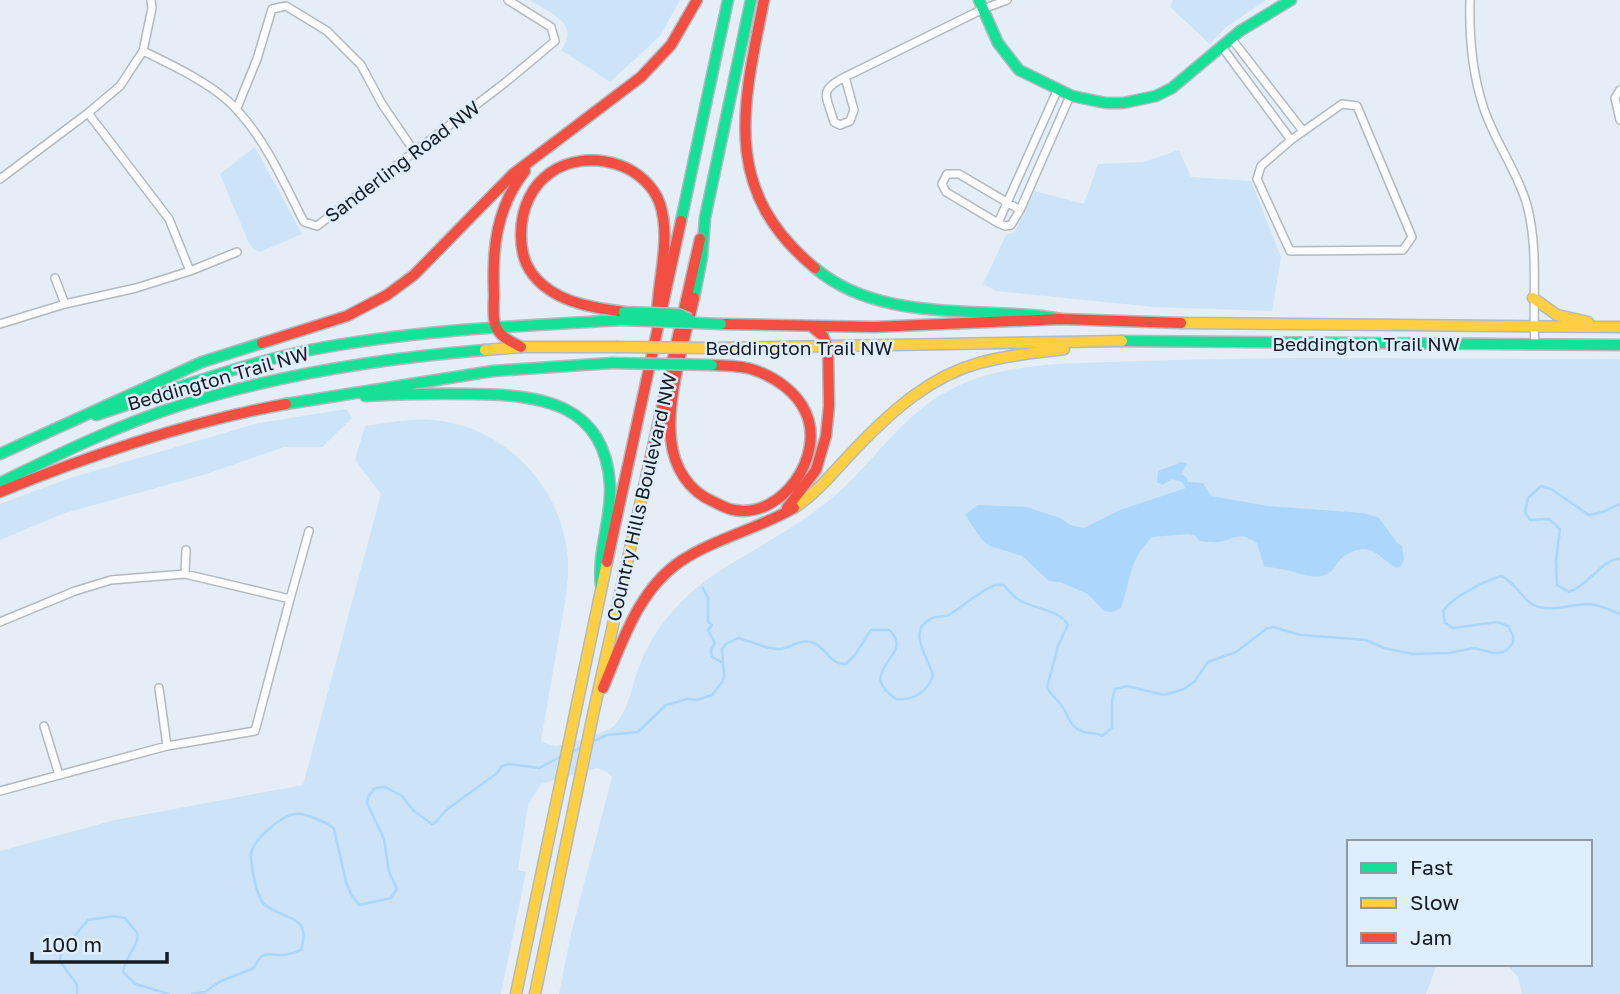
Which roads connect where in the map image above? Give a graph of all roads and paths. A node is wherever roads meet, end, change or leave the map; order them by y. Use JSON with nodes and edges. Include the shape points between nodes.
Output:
{"nodes":[{"id":1,"x":152,"y":0,"type":"edge"},
{"id":2,"x":508,"y":0,"type":"edge"},
{"id":3,"x":697,"y":0,"type":"edge"},
{"id":4,"x":728,"y":0,"type":"edge"},
{"id":5,"x":751,"y":0,"type":"edge"},
{"id":6,"x":764,"y":0,"type":"edge"},
{"id":7,"x":1007,"y":0,"type":"edge"},
{"id":8,"x":1291,"y":0,"type":"edge"},
{"id":9,"x":1470,"y":0,"type":"edge"},
{"id":10,"x":981,"y":4,"type":"edge"},
{"id":11,"x":1231,"y":38,"type":"junction"},
{"id":12,"x":1222,"y":47,"type":"junction"},
{"id":13,"x":143,"y":51,"type":"junction"},
{"id":14,"x":845,"y":77,"type":"junction"},
{"id":15,"x":1620,"y":90,"type":"edge"},
{"id":16,"x":1057,"y":91,"type":"junction"},
{"id":17,"x":1070,"y":96,"type":"junction"},
{"id":18,"x":237,"y":108,"type":"junction"},
{"id":19,"x":88,"y":113,"type":"junction"},
{"id":20,"x":1620,"y":120,"type":"edge"},
{"id":21,"x":1303,"y":131,"type":"junction"},
{"id":22,"x":1291,"y":140,"type":"junction"},
{"id":23,"x":549,"y":146,"type":"junction"},
{"id":24,"x":414,"y":151,"type":"junction"},
{"id":25,"x":0,"y":179,"type":"edge"},
{"id":26,"x":1007,"y":203,"type":"junction"},
{"id":27,"x":1020,"y":211,"type":"junction"},
{"id":28,"x":705,"y":218,"type":"junction"},
{"id":29,"x":998,"y":223,"type":"junction"},
{"id":30,"x":237,"y":252,"type":"dead end"},
{"id":31,"x":191,"y":271,"type":"junction"},
{"id":32,"x":55,"y":278,"type":"dead end"},
{"id":33,"x":1533,"y":298,"type":"junction"},
{"id":34,"x":65,"y":304,"type":"junction"},
{"id":35,"x":623,"y":316,"type":"junction"},
{"id":36,"x":1061,"y":318,"type":"junction"},
{"id":37,"x":0,"y":324,"type":"edge"},
{"id":38,"x":811,"y":326,"type":"junction"},
{"id":39,"x":1615,"y":326,"type":"edge"},
{"id":40,"x":495,"y":327,"type":"junction"},
{"id":41,"x":1534,"y":327,"type":"junction"},
{"id":42,"x":658,"y":332,"type":"junction"},
{"id":43,"x":1096,"y":343,"type":"junction"},
{"id":44,"x":1535,"y":345,"type":"junction"},
{"id":45,"x":1620,"y":345,"type":"edge"},
{"id":46,"x":522,"y":347,"type":"junction"},
{"id":47,"x":828,"y":348,"type":"junction"},
{"id":48,"x":299,"y":402,"type":"junction"},
{"id":49,"x":57,"y":427,"type":"junction"},
{"id":50,"x":0,"y":454,"type":"edge"},
{"id":51,"x":0,"y":483,"type":"edge"},
{"id":52,"x":0,"y":492,"type":"edge"},
{"id":53,"x":785,"y":511,"type":"junction"},
{"id":54,"x":309,"y":531,"type":"dead end"},
{"id":55,"x":186,"y":550,"type":"dead end"},
{"id":56,"x":185,"y":574,"type":"junction"},
{"id":57,"x":601,"y":586,"type":"junction"},
{"id":58,"x":290,"y":600,"type":"junction"},
{"id":59,"x":0,"y":622,"type":"edge"},
{"id":60,"x":159,"y":688,"type":"dead end"},
{"id":61,"x":594,"y":710,"type":"junction"},
{"id":62,"x":44,"y":726,"type":"dead end"},
{"id":63,"x":167,"y":746,"type":"junction"},
{"id":64,"x":59,"y":775,"type":"junction"},
{"id":65,"x":0,"y":791,"type":"edge"},
{"id":66,"x":516,"y":994,"type":"edge"},
{"id":67,"x":535,"y":994,"type":"edge"}],
"edges":[{"from":1,"to":13,"type":"street"},
{"from":2,"to":24,"type":"street","name":"Sanderling Road NW","via":[[551,27],[555,41]]},
{"from":3,"to":23,"type":"main road","via":[[671,45],[641,77]]},
{"from":4,"to":42,"type":"main road","name":"Country Hills Boulevard NW"},
{"from":5,"to":28,"type":"main road","name":"Country Hills Boulevard NW"},
{"from":6,"to":36,"type":"main road","via":[[744,110],[744,139],[757,195],[791,247],[833,282],[881,301]]},
{"from":7,"to":10,"type":"street"},
{"from":8,"to":11,"type":"main road"},
{"from":9,"to":33,"type":"street","via":[[1469,37],[1483,107],[1517,179],[1531,224]]},
{"from":10,"to":14,"type":"street"},
{"from":10,"to":16,"type":"main road","via":[[1001,49],[1015,67]]},
{"from":11,"to":12,"type":"main road"},
{"from":11,"to":21,"type":"street"},
{"from":12,"to":17,"type":"main road","via":[[1171,89],[1136,103],[1098,103]]},
{"from":12,"to":22,"type":"street"},
{"from":13,"to":18,"type":"street","name":"Sanderling Road NW","via":[[190,74]]},
{"from":13,"to":19,"type":"street","via":[[120,86]]},
{"from":14,"to":14,"type":"street","via":[[825,92],[834,122],[840,125],[850,121],[853,110]]},
{"from":15,"to":20,"type":"street","via":[[1615,98]]},
{"from":16,"to":17,"type":"main road"},
{"from":16,"to":26,"type":"street"},
{"from":17,"to":27,"type":"street"},
{"from":18,"to":24,"type":"street","name":"Sanderling Road NW","via":[[269,152],[304,222],[317,226]]},
{"from":18,"to":24,"type":"street","via":[[272,9],[286,6],[327,31],[360,65]]},
{"from":19,"to":25,"type":"street"},
{"from":19,"to":31,"type":"street","via":[[169,219]]},
{"from":21,"to":22,"type":"street"},
{"from":21,"to":22,"type":"street","via":[[1342,104],[1357,106],[1412,237],[1403,250],[1290,251],[1257,179],[1261,166]]},
{"from":23,"to":40,"type":"main road","via":[[518,179],[495,233]]},
{"from":23,"to":49,"type":"main road","via":[[513,174],[414,275],[364,309],[202,362]]},
{"from":26,"to":27,"type":"street"},
{"from":26,"to":29,"type":"street"},
{"from":26,"to":29,"type":"street","via":[[959,174],[947,174],[942,184],[946,192]]},
{"from":27,"to":29,"type":"street","via":[[1011,225]]},
{"from":28,"to":48,"type":"main road","bridge":true,"via":[[702,257],[670,413],[671,449],[686,483],[709,502],[725,509],[767,506],[788,492],[803,472],[811,435],[796,396],[777,380],[754,370],[712,365],[612,363],[551,364],[466,373]]},
{"from":28,"to":61,"type":"main road","name":"Country Hills Boulevard NW"},
{"from":30,"to":31,"type":"street"},
{"from":31,"to":34,"type":"street"},
{"from":32,"to":34,"type":"street"},
{"from":33,"to":39,"type":"main road","via":[[1557,315]]},
{"from":33,"to":41,"type":"street"},
{"from":34,"to":37,"type":"street"},
{"from":35,"to":38,"type":"main road","name":"Beddington Trail NW","bridge":true},
{"from":35,"to":40,"type":"main road","name":"Beddington Trail NW"},
{"from":35,"to":42,"type":"main road","via":[[565,298],[535,278],[522,254],[520,225],[534,188],[544,176],[572,160],[615,163],[631,170],[655,194],[665,230],[655,304]]},
{"from":36,"to":38,"type":"main road","name":"Beddington Trail NW"},
{"from":36,"to":41,"type":"main road","name":"Beddington Trail NW"},
{"from":38,"to":47,"type":"main road"},
{"from":39,"to":41,"type":"main road","name":"Beddington Trail NW"},
{"from":40,"to":46,"type":"main road"},
{"from":40,"to":49,"type":"main road","name":"Beddington Trail NW","via":[[407,335],[278,358]]},
{"from":41,"to":44,"type":"street"},
{"from":42,"to":57,"type":"main road","name":"Country Hills Boulevard NW"},
{"from":43,"to":44,"type":"main road","name":"Beddington Trail NW"},
{"from":43,"to":47,"type":"main road","name":"Beddington Trail NW"},
{"from":43,"to":53,"type":"main road","via":[[965,367],[927,385],[878,426],[810,497]]},
{"from":44,"to":45,"type":"main road","name":"Beddington Trail NW"},
{"from":46,"to":47,"type":"main road","name":"Beddington Trail NW","bridge":true},
{"from":46,"to":51,"type":"main road","name":"Beddington Trail NW","via":[[358,364],[181,405],[90,439]]},
{"from":47,"to":53,"type":"main road","via":[[824,450],[810,480]]},
{"from":48,"to":52,"type":"main road","via":[[182,427]]},
{"from":48,"to":57,"type":"main road","via":[[448,393],[526,396],[555,403],[596,435],[607,460],[610,488],[598,569]]},
{"from":49,"to":50,"type":"main road","name":"Beddington Trail NW"},
{"from":53,"to":61,"type":"main road","via":[[699,551],[652,586]]},
{"from":54,"to":58,"type":"street"},
{"from":55,"to":56,"type":"street"},
{"from":56,"to":58,"type":"street"},
{"from":56,"to":59,"type":"street","via":[[111,580]]},
{"from":57,"to":66,"type":"main road","name":"Country Hills Boulevard NW"},
{"from":58,"to":63,"type":"street","via":[[255,731]]},
{"from":60,"to":63,"type":"street"},
{"from":61,"to":67,"type":"main road","name":"Country Hills Boulevard NW"},
{"from":62,"to":64,"type":"street"},
{"from":63,"to":64,"type":"street"},
{"from":64,"to":65,"type":"street"}]}
